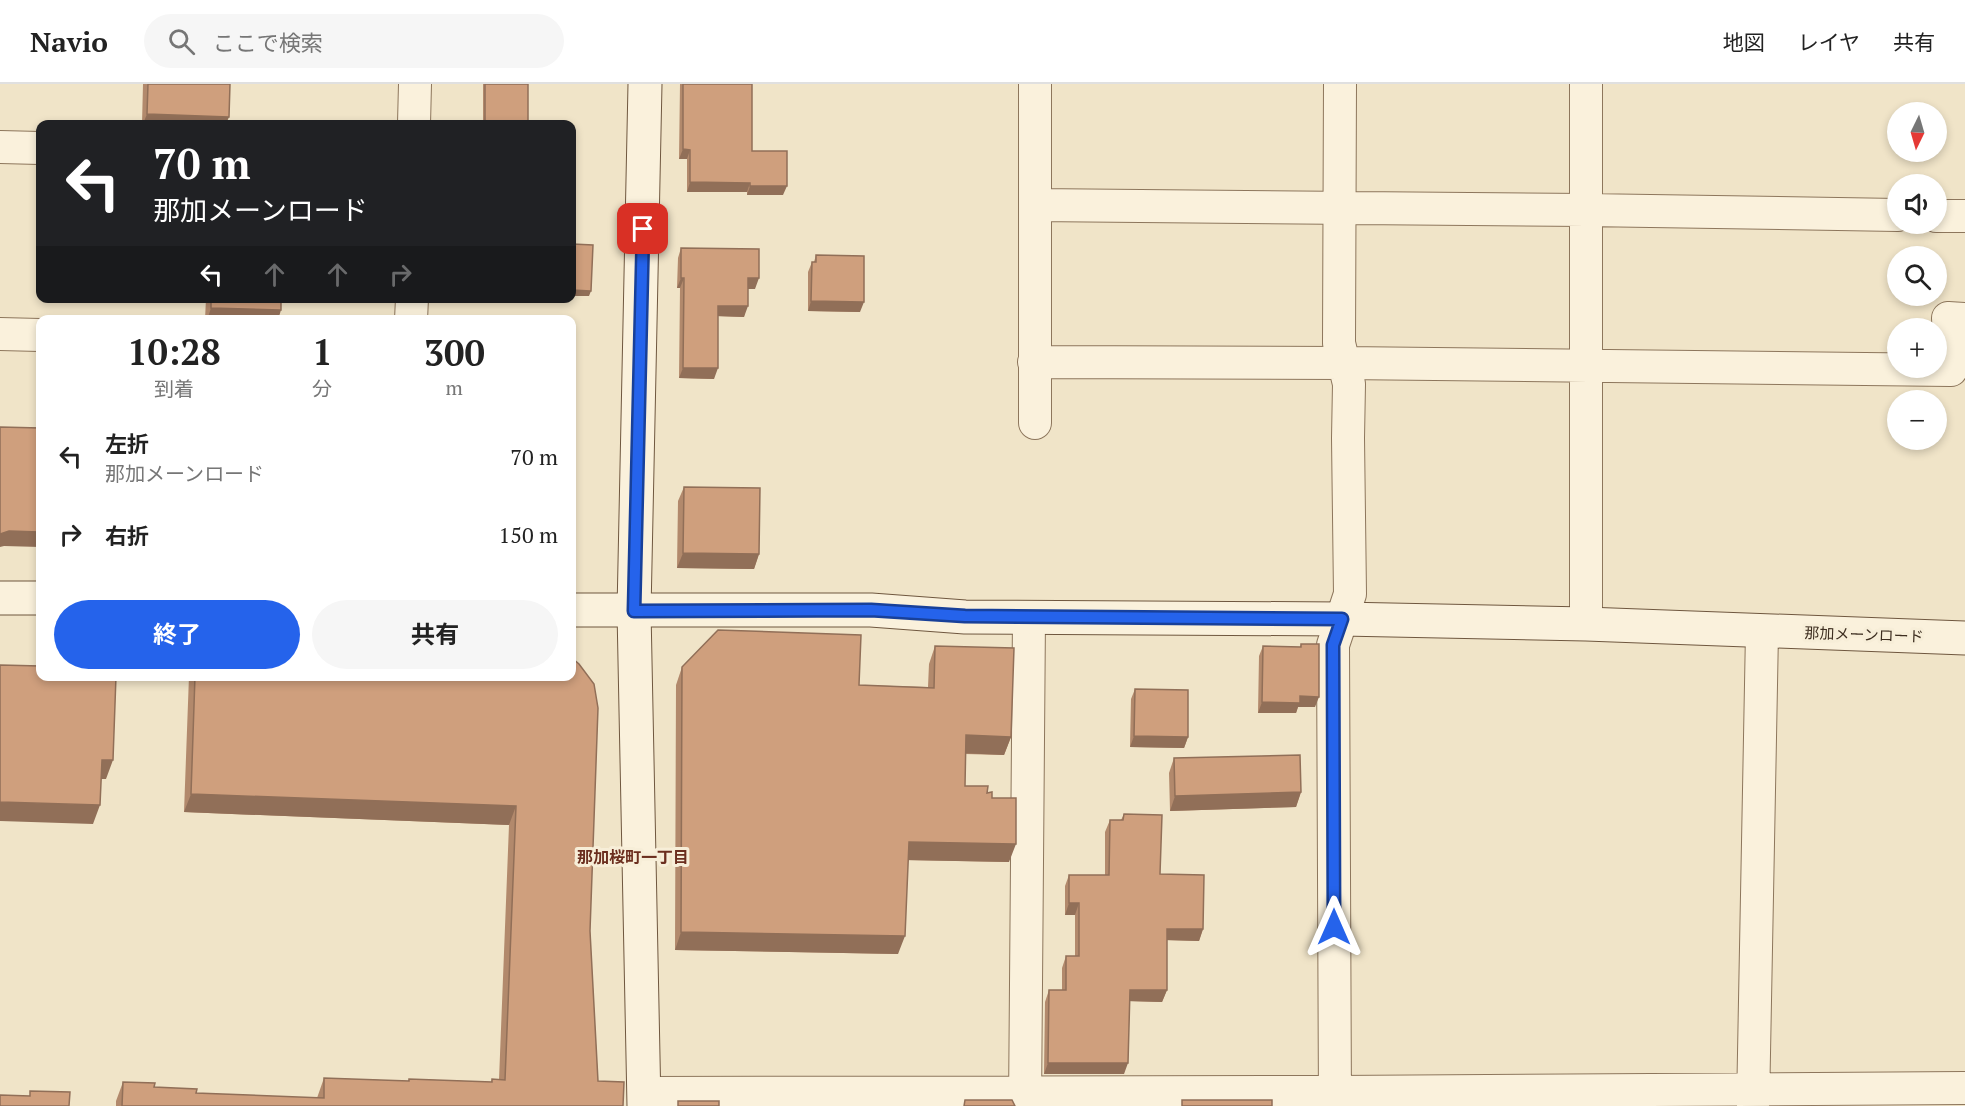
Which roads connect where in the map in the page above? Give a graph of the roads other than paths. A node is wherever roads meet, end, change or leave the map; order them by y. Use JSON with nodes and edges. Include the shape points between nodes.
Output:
{"nodes":[{"id":1,"x":415,"y":84,"type":"edge"},
{"id":2,"x":645,"y":84,"type":"edge"},
{"id":3,"x":1035,"y":84,"type":"edge"},
{"id":4,"x":1340,"y":84,"type":"edge"},
{"id":5,"x":1586,"y":84,"type":"edge"},
{"id":6,"x":414,"y":120,"type":"edge"},
{"id":7,"x":0,"y":147,"type":"edge"},
{"id":8,"x":36,"y":148,"type":"edge"},
{"id":9,"x":1035,"y":205,"type":"junction"},
{"id":10,"x":1340,"y":209,"type":"junction"},
{"id":11,"x":1586,"y":210,"type":"junction"},
{"id":12,"x":1887,"y":215,"type":"edge"},
{"id":13,"x":1947,"y":216,"type":"edge"},
{"id":14,"x":1965,"y":216,"type":"edge"},
{"id":15,"x":1965,"y":319,"type":"edge"},
{"id":16,"x":0,"y":334,"type":"edge"},
{"id":17,"x":36,"y":335,"type":"edge"},
{"id":18,"x":1034,"y":362,"type":"junction"},
{"id":19,"x":1344,"y":363,"type":"junction"},
{"id":20,"x":1586,"y":366,"type":"junction"},
{"id":21,"x":1035,"y":423,"type":"dead end"},
{"id":22,"x":0,"y":598,"type":"edge"},
{"id":23,"x":36,"y":598,"type":"edge"},
{"id":24,"x":576,"y":610,"type":"edge"},
{"id":25,"x":634,"y":611,"type":"junction"},
{"id":26,"x":1029,"y":618,"type":"junction"},
{"id":27,"x":1342,"y":619,"type":"junction"},
{"id":28,"x":1586,"y":624,"type":"junction"},
{"id":29,"x":1762,"y":632,"type":"junction"},
{"id":30,"x":1965,"y":638,"type":"edge"},
{"id":31,"x":1965,"y":1088,"type":"edge"},
{"id":32,"x":1753,"y":1097,"type":"edge"},
{"id":33,"x":644,"y":1099,"type":"edge"},
{"id":34,"x":1025,"y":1099,"type":"edge"},
{"id":35,"x":1335,"y":1099,"type":"edge"}],
"edges":[{"from":1,"to":6,"type":"street"},
{"from":2,"to":25,"type":"street"},
{"from":3,"to":9,"type":"street"},
{"from":4,"to":10,"type":"street"},
{"from":5,"to":11,"type":"street"},
{"from":7,"to":8,"type":"street"},
{"from":9,"to":10,"type":"street"},
{"from":9,"to":18,"type":"street"},
{"from":10,"to":11,"type":"street"},
{"from":10,"to":19,"type":"street","via":[[1339,343]]},
{"from":11,"to":12,"type":"street"},
{"from":11,"to":20,"type":"street"},
{"from":13,"to":14,"type":"street"},
{"from":15,"to":20,"type":"street","via":[[1948,318],[1951,370]]},
{"from":16,"to":17,"type":"street"},
{"from":18,"to":19,"type":"street"},
{"from":18,"to":21,"type":"street"},
{"from":19,"to":20,"type":"street"},
{"from":19,"to":27,"type":"street","via":[[1349,384],[1350,594]]},
{"from":20,"to":28,"type":"street"},
{"from":22,"to":23,"type":"street"},
{"from":24,"to":25,"type":"street"},
{"from":25,"to":26,"type":"street","via":[[871,610]]},
{"from":25,"to":33,"type":"street"},
{"from":26,"to":27,"type":"street"},
{"from":26,"to":34,"type":"street"},
{"from":27,"to":28,"type":"street","name":"那加メーンロード"},
{"from":27,"to":35,"type":"street","via":[[1333,645]]},
{"from":28,"to":29,"type":"street","name":"那加メーンロード"},
{"from":29,"to":30,"type":"street","name":"那加メーンロード"},
{"from":29,"to":32,"type":"street"},
{"from":31,"to":32,"type":"street"},
{"from":32,"to":35,"type":"street"},
{"from":33,"to":34,"type":"street"},
{"from":34,"to":35,"type":"street"}]}
